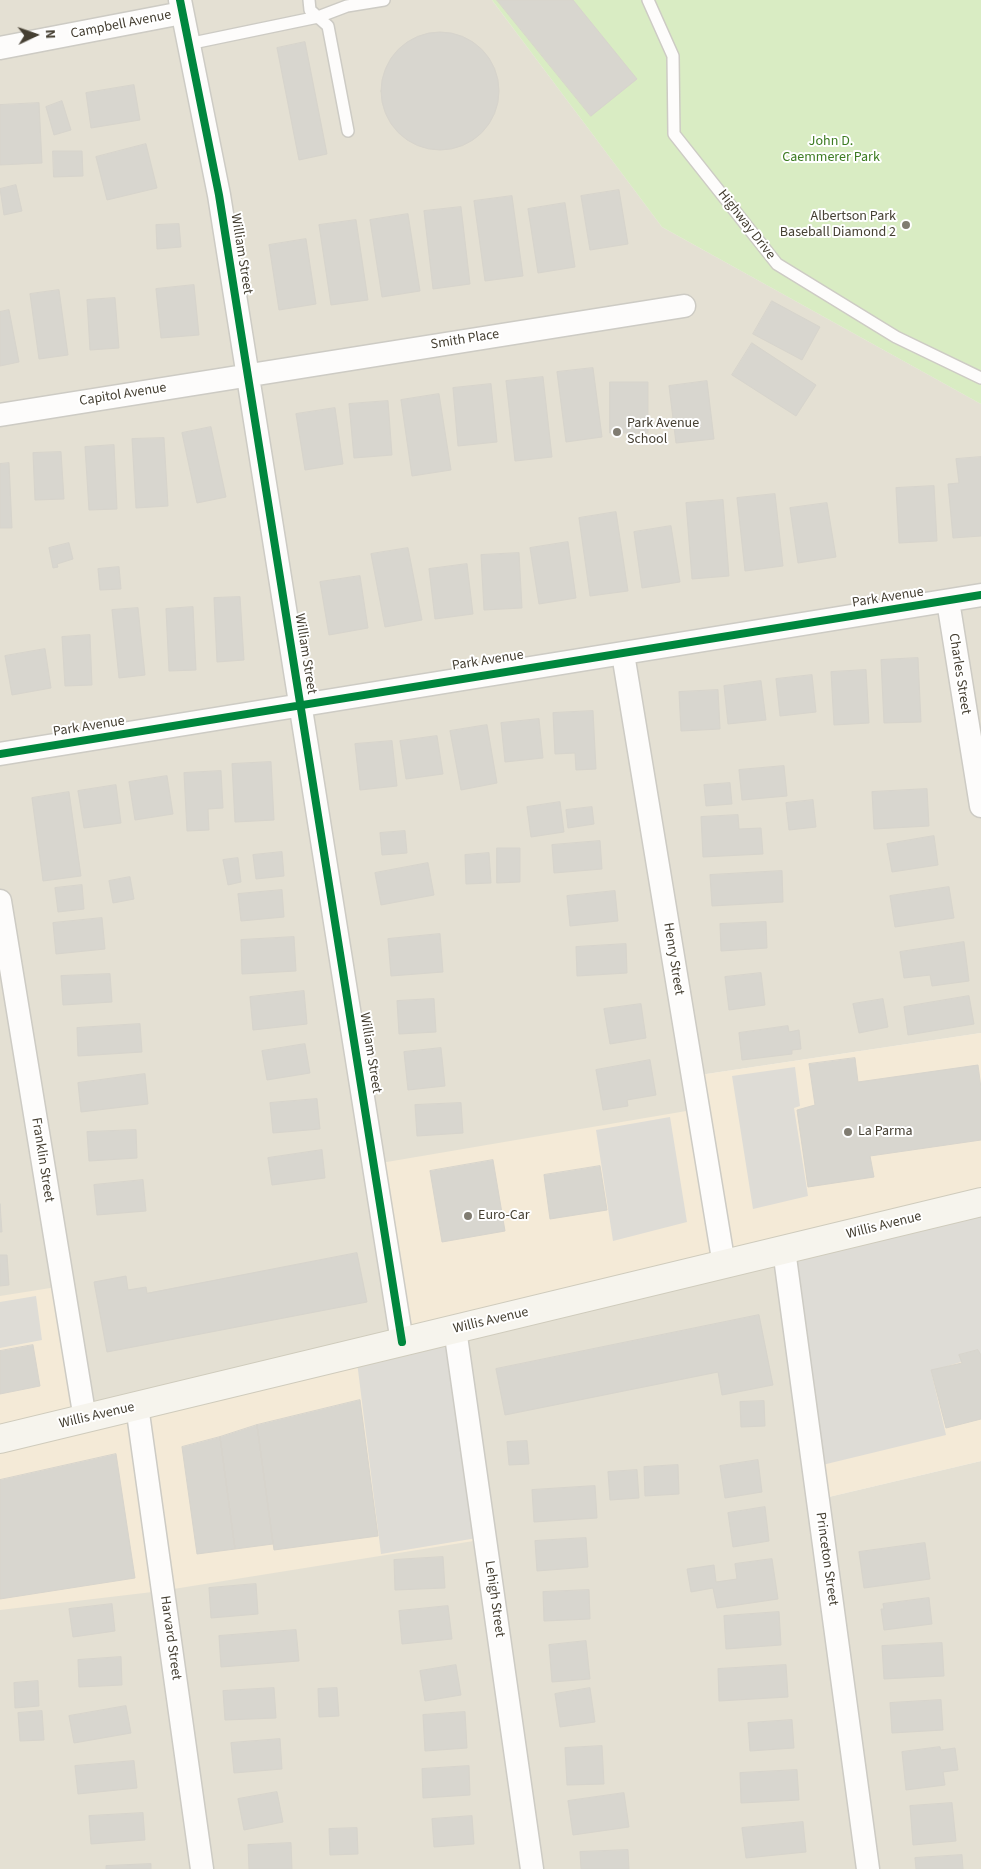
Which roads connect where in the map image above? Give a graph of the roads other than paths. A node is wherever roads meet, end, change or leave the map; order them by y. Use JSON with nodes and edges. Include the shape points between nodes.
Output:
{"nodes":[{"id":1,"x":309,"y":0,"type":"edge"},
{"id":2,"x":384,"y":0,"type":"edge"},
{"id":3,"x":648,"y":0,"type":"edge"},
{"id":4,"x":181,"y":6,"type":"edge"},
{"id":5,"x":318,"y":17,"type":"junction"},
{"id":6,"x":188,"y":44,"type":"junction"},
{"id":7,"x":0,"y":48,"type":"edge"},
{"id":8,"x":348,"y":131,"type":"dead end"},
{"id":9,"x":684,"y":306,"type":"dead end"},
{"id":10,"x":247,"y":375,"type":"junction"},
{"id":11,"x":981,"y":378,"type":"edge"},
{"id":12,"x":0,"y":415,"type":"edge"},
{"id":13,"x":981,"y":595,"type":"edge"},
{"id":14,"x":948,"y":601,"type":"junction"},
{"id":15,"x":623,"y":654,"type":"junction"},
{"id":16,"x":301,"y":705,"type":"junction"},
{"id":17,"x":0,"y":754,"type":"edge"},
{"id":18,"x":981,"y":806,"type":"edge"},
{"id":19,"x":0,"y":900,"type":"edge"},
{"id":20,"x":981,"y":1202,"type":"edge"},
{"id":21,"x":784,"y":1250,"type":"junction"},
{"id":22,"x":724,"y":1265,"type":"junction"},
{"id":23,"x":455,"y":1330,"type":"junction"},
{"id":24,"x":402,"y":1342,"type":"junction"},
{"id":25,"x":137,"y":1406,"type":"junction"},
{"id":26,"x":85,"y":1419,"type":"junction"},
{"id":27,"x":0,"y":1439,"type":"edge"},
{"id":28,"x":202,"y":1869,"type":"edge"},
{"id":29,"x":532,"y":1869,"type":"edge"},
{"id":30,"x":868,"y":1869,"type":"edge"}],
"edges":[{"from":1,"to":5,"type":"lane","via":[[310,10]]},
{"from":2,"to":5,"type":"lane","via":[[347,6]]},
{"from":3,"to":11,"type":"lane","name":"Highway Drive","via":[[673,56],[674,134],[777,264],[896,337]]},
{"from":4,"to":6,"type":"street","name":"William Street"},
{"from":4,"to":7,"type":"street","name":"Campbell Avenue"},
{"from":5,"to":6,"type":"lane"},
{"from":5,"to":8,"type":"lane","via":[[328,26]]},
{"from":6,"to":10,"type":"street","name":"William Street","via":[[219,195]]},
{"from":9,"to":10,"type":"street","name":"Smith Place"},
{"from":10,"to":12,"type":"street","name":"Capitol Avenue"},
{"from":10,"to":16,"type":"street","name":"William Street"},
{"from":13,"to":14,"type":"street","name":"Park Avenue"},
{"from":14,"to":15,"type":"street","name":"Park Avenue"},
{"from":14,"to":18,"type":"street","name":"Charles Street"},
{"from":15,"to":16,"type":"street","name":"Park Avenue"},
{"from":15,"to":22,"type":"street","name":"Henry Street"},
{"from":16,"to":17,"type":"street","name":"Park Avenue"},
{"from":16,"to":24,"type":"street","name":"William Street"},
{"from":19,"to":26,"type":"street","name":"Franklin Street"},
{"from":20,"to":21,"type":"main road","name":"Willis Avenue"},
{"from":21,"to":22,"type":"main road","name":"Willis Avenue"},
{"from":21,"to":30,"type":"street","name":"Princeton Street"},
{"from":22,"to":23,"type":"main road","name":"Willis Avenue"},
{"from":23,"to":24,"type":"main road","name":"Willis Avenue"},
{"from":23,"to":29,"type":"street","name":"Lehigh Street"},
{"from":24,"to":25,"type":"main road","name":"Willis Avenue"},
{"from":25,"to":26,"type":"main road","name":"Willis Avenue"},
{"from":25,"to":28,"type":"street","name":"Harvard Street"},
{"from":26,"to":27,"type":"main road","name":"Willis Avenue"}]}
